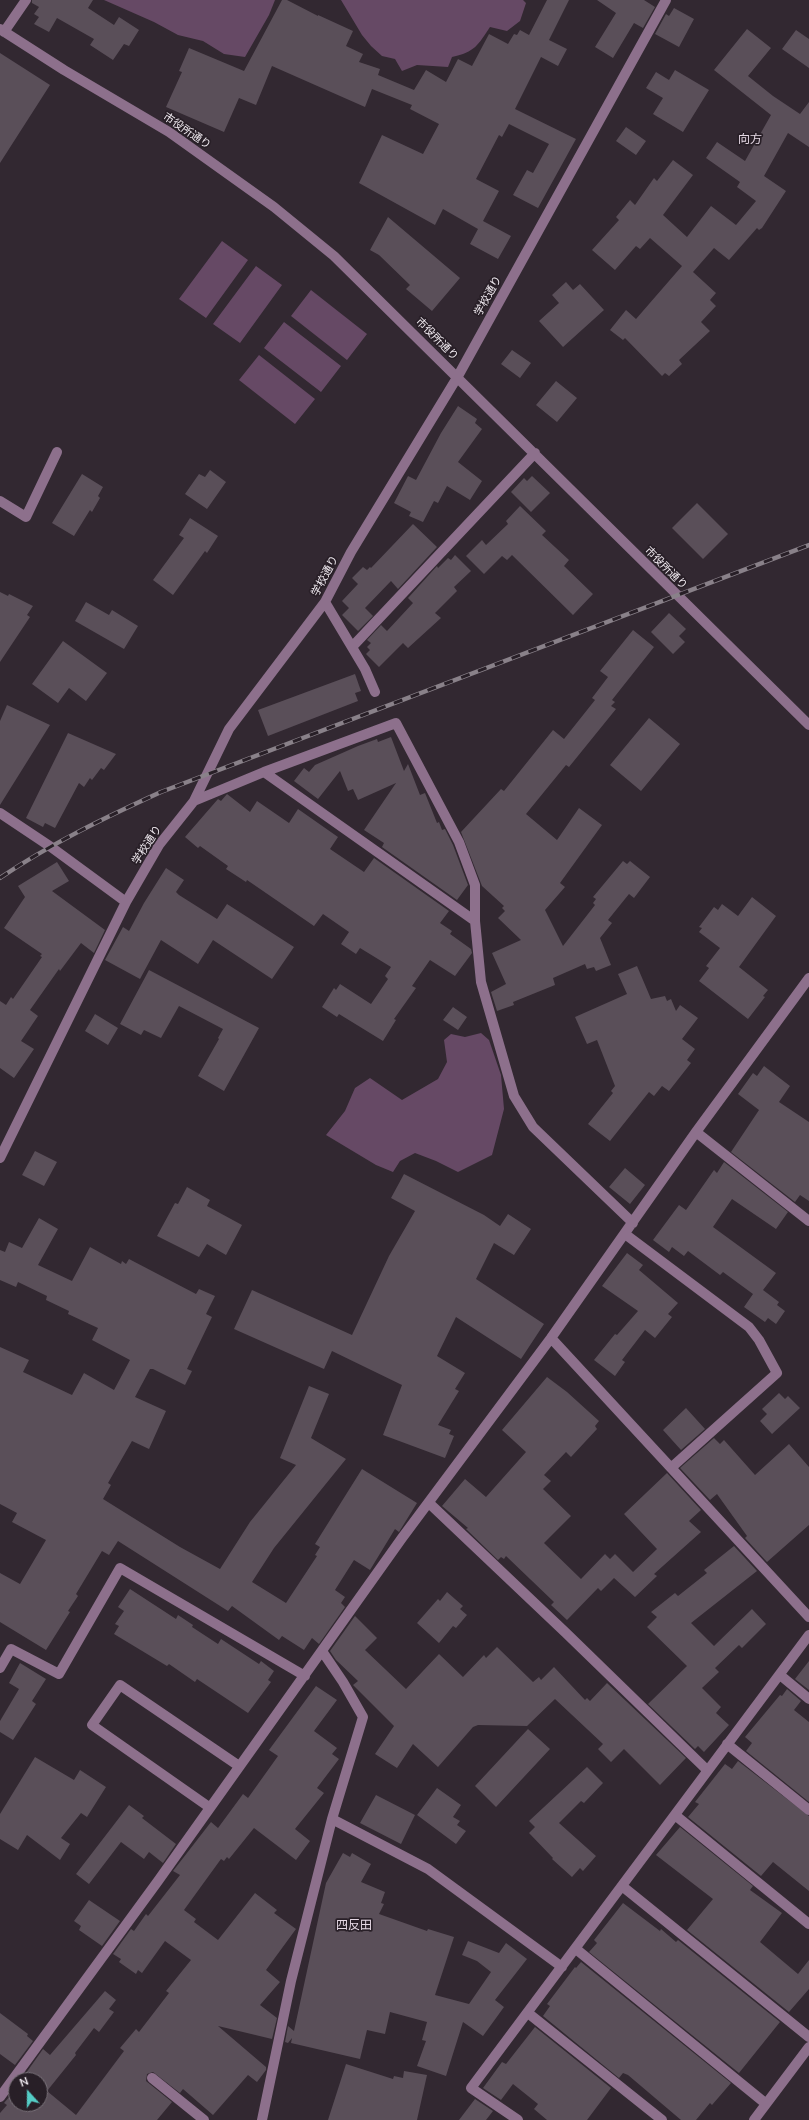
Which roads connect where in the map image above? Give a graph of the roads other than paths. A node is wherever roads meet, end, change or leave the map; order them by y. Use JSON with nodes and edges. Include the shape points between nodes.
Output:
{"nodes":[{"id":1,"x":26,"y":0,"type":"edge"},
{"id":2,"x":666,"y":0,"type":"edge"},
{"id":3,"x":2,"y":30,"type":"edge"},
{"id":4,"x":458,"y":376,"type":"junction"},
{"id":5,"x":57,"y":452,"type":"dead end"},
{"id":6,"x":535,"y":453,"type":"junction"},
{"id":7,"x":0,"y":501,"type":"edge"},
{"id":8,"x":325,"y":602,"type":"junction"},
{"id":9,"x":352,"y":647,"type":"junction"},
{"id":10,"x":375,"y":692,"type":"dead end"},
{"id":11,"x":809,"y":725,"type":"edge"},
{"id":12,"x":264,"y":772,"type":"junction"},
{"id":13,"x":194,"y":801,"type":"junction"},
{"id":14,"x":0,"y":813,"type":"edge"},
{"id":15,"x":126,"y":902,"type":"junction"},
{"id":16,"x":475,"y":921,"type":"junction"},
{"id":17,"x":809,"y":978,"type":"edge"},
{"id":18,"x":696,"y":1132,"type":"junction"},
{"id":19,"x":0,"y":1158,"type":"edge"},
{"id":20,"x":809,"y":1221,"type":"edge"},
{"id":21,"x":633,"y":1223,"type":"junction"},
{"id":22,"x":626,"y":1234,"type":"junction"},
{"id":23,"x":551,"y":1338,"type":"junction"},
{"id":24,"x":672,"y":1467,"type":"junction"},
{"id":25,"x":428,"y":1503,"type":"junction"},
{"id":26,"x":809,"y":1617,"type":"edge"},
{"id":27,"x":809,"y":1635,"type":"edge"},
{"id":28,"x":322,"y":1651,"type":"junction"},
{"id":29,"x":0,"y":1668,"type":"edge"},
{"id":30,"x":780,"y":1675,"type":"junction"},
{"id":31,"x":305,"y":1676,"type":"junction"},
{"id":32,"x":809,"y":1698,"type":"edge"},
{"id":33,"x":727,"y":1744,"type":"junction"},
{"id":34,"x":239,"y":1766,"type":"junction"},
{"id":35,"x":707,"y":1770,"type":"junction"},
{"id":36,"x":209,"y":1807,"type":"junction"},
{"id":37,"x":809,"y":1810,"type":"edge"},
{"id":38,"x":675,"y":1815,"type":"junction"},
{"id":39,"x":332,"y":1819,"type":"junction"},
{"id":40,"x":622,"y":1886,"type":"junction"},
{"id":41,"x":809,"y":1924,"type":"edge"},
{"id":42,"x":576,"y":1949,"type":"junction"},
{"id":43,"x":562,"y":1967,"type":"junction"},
{"id":44,"x":528,"y":2013,"type":"junction"},
{"id":45,"x":809,"y":2037,"type":"edge"},
{"id":46,"x":809,"y":2047,"type":"edge"},
{"id":47,"x":152,"y":2078,"type":"dead end"},
{"id":48,"x":0,"y":2097,"type":"edge"},
{"id":49,"x":765,"y":2103,"type":"junction"},
{"id":50,"x":199,"y":2118,"type":"edge"},
{"id":51,"x":262,"y":2120,"type":"edge"},
{"id":52,"x":518,"y":2120,"type":"edge"},
{"id":53,"x":662,"y":2120,"type":"edge"},
{"id":54,"x":754,"y":2120,"type":"edge"}],
"edges":[{"from":1,"to":3,"type":"street"},
{"from":2,"to":4,"type":"street","name":"学校通り"},
{"from":3,"to":4,"type":"street","name":"市役所通り","via":[[169,132],[302,228]]},
{"from":4,"to":6,"type":"street","name":"市役所通り"},
{"from":4,"to":8,"type":"street","name":"学校通り","via":[[350,552]]},
{"from":5,"to":7,"type":"street","via":[[26,517]]},
{"from":6,"to":9,"type":"street"},
{"from":6,"to":11,"type":"street","name":"市役所通り"},
{"from":8,"to":9,"type":"street"},
{"from":8,"to":13,"type":"street","name":"学校通り","via":[[229,729]]},
{"from":9,"to":10,"type":"street"},
{"from":12,"to":13,"type":"street"},
{"from":12,"to":16,"type":"street"},
{"from":12,"to":16,"type":"street","via":[[396,723],[459,842],[475,885]]},
{"from":13,"to":15,"type":"street","name":"学校通り","via":[[159,845]]},
{"from":14,"to":15,"type":"street"},
{"from":15,"to":19,"type":"street","name":"学校通り"},
{"from":16,"to":21,"type":"street","via":[[481,982],[514,1096],[533,1127]]},
{"from":17,"to":18,"type":"street"},
{"from":18,"to":20,"type":"street"},
{"from":18,"to":21,"type":"street"},
{"from":21,"to":22,"type":"street"},
{"from":22,"to":23,"type":"street"},
{"from":22,"to":24,"type":"street","via":[[749,1327],[777,1372]]},
{"from":23,"to":24,"type":"street"},
{"from":23,"to":25,"type":"street"},
{"from":24,"to":26,"type":"street"},
{"from":25,"to":28,"type":"street"},
{"from":25,"to":35,"type":"street"},
{"from":27,"to":30,"type":"street"},
{"from":28,"to":31,"type":"street"},
{"from":28,"to":39,"type":"street","via":[[362,1717]]},
{"from":29,"to":31,"type":"street","via":[[11,1649],[59,1674],[120,1568]]},
{"from":30,"to":32,"type":"street"},
{"from":30,"to":33,"type":"street"},
{"from":31,"to":34,"type":"street"},
{"from":33,"to":35,"type":"street"},
{"from":33,"to":37,"type":"street"},
{"from":34,"to":36,"type":"street"},
{"from":34,"to":36,"type":"street","via":[[120,1685],[92,1725]]},
{"from":35,"to":38,"type":"street"},
{"from":36,"to":48,"type":"street"},
{"from":38,"to":40,"type":"street"},
{"from":38,"to":41,"type":"street"},
{"from":39,"to":43,"type":"street","via":[[428,1869]]},
{"from":39,"to":51,"type":"street","via":[[291,1981]]},
{"from":40,"to":42,"type":"street"},
{"from":40,"to":45,"type":"street"},
{"from":42,"to":43,"type":"street"},
{"from":42,"to":49,"type":"street"},
{"from":43,"to":44,"type":"street"},
{"from":44,"to":52,"type":"street","via":[[471,2088]]},
{"from":44,"to":53,"type":"street"},
{"from":46,"to":49,"type":"street"},
{"from":47,"to":50,"type":"street"},
{"from":49,"to":54,"type":"street"}]}
